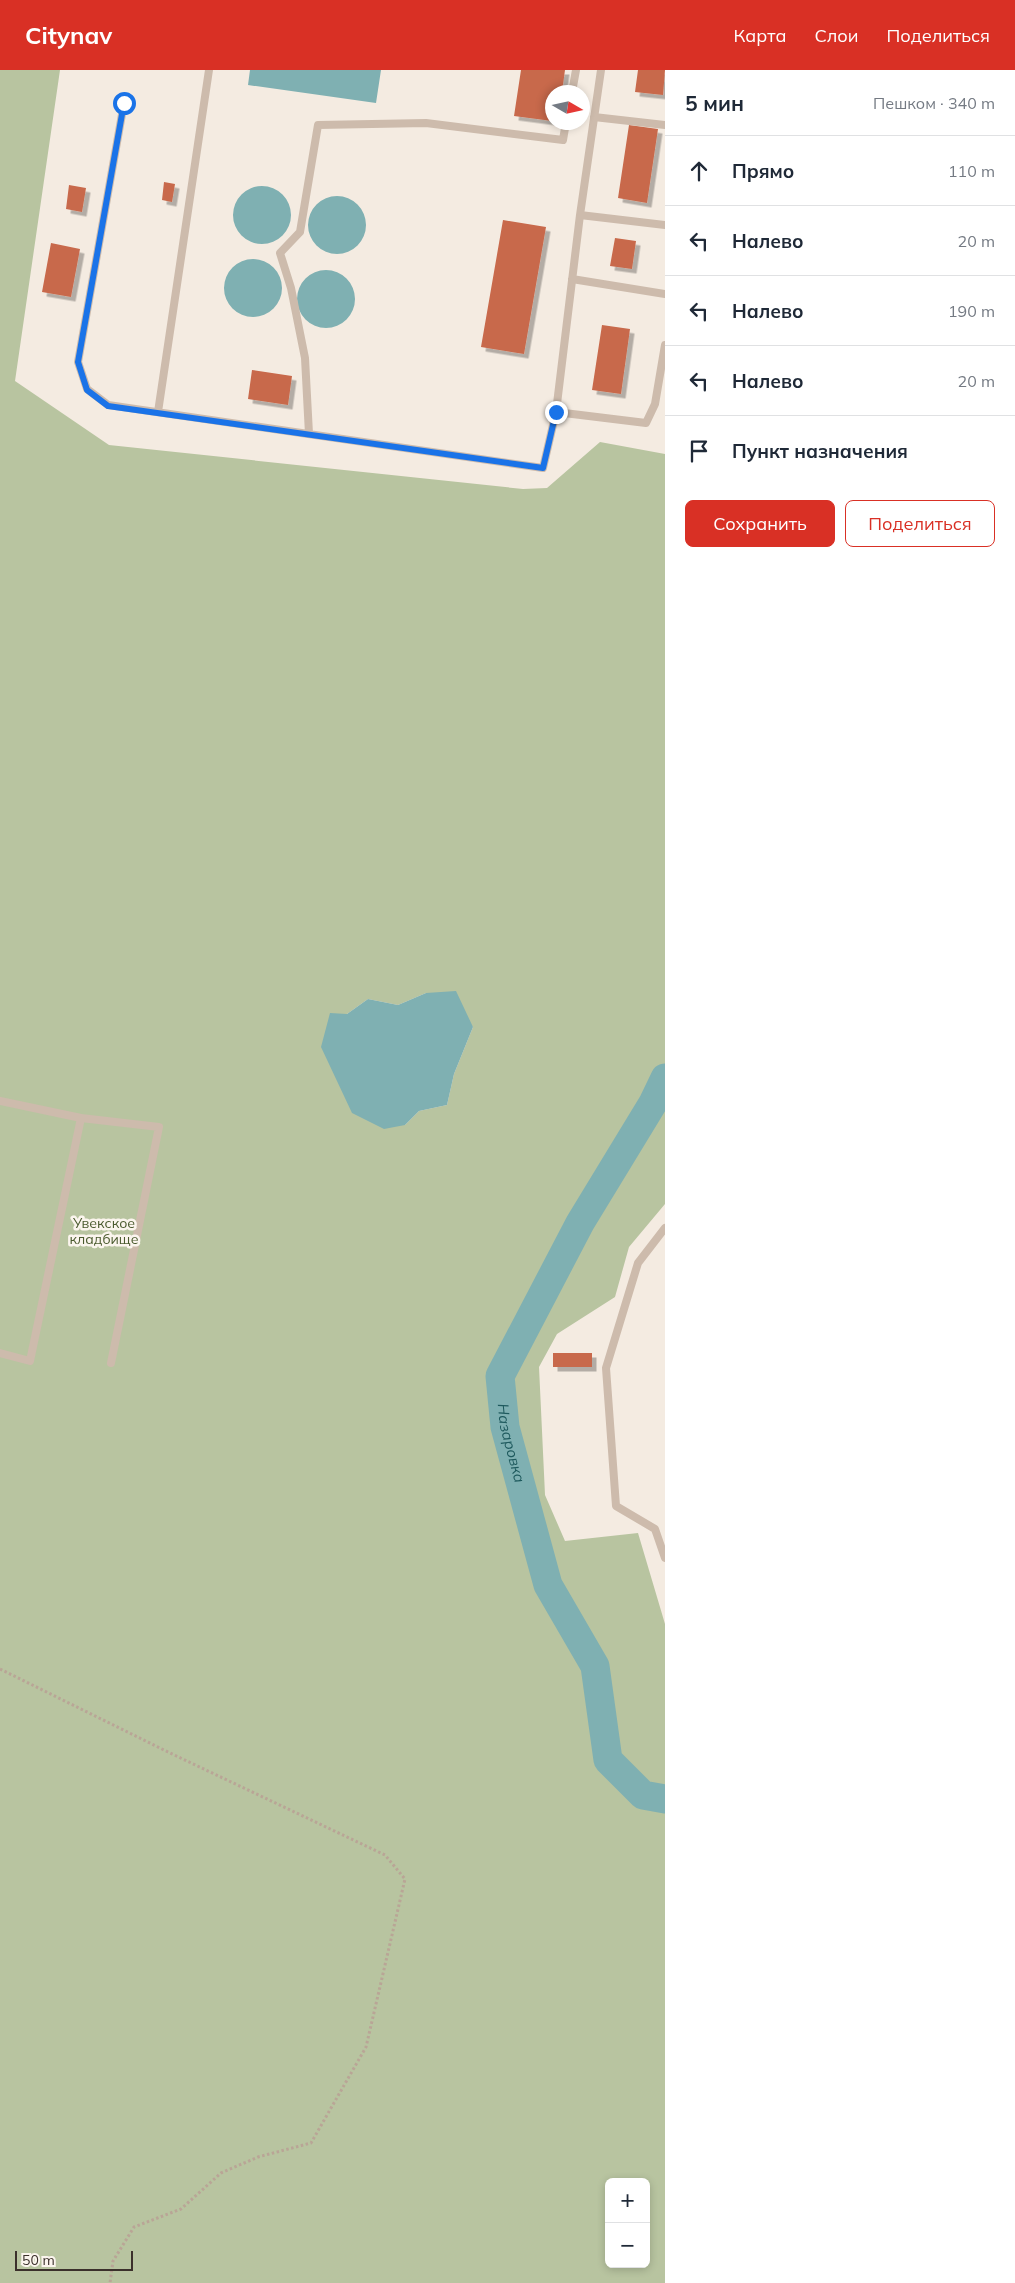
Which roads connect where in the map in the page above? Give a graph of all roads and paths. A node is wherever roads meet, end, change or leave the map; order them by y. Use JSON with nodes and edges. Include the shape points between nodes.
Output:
{"nodes":[{"id":1,"x":209,"y":70,"type":"edge"},
{"id":2,"x":576,"y":70,"type":"edge"},
{"id":3,"x":601,"y":70,"type":"edge"},
{"id":4,"x":573,"y":85,"type":"edge"},
{"id":5,"x":124,"y":103,"type":"dead end"},
{"id":6,"x":594,"y":117,"type":"junction"},
{"id":7,"x":665,"y":125,"type":"edge"},
{"id":8,"x":565,"y":130,"type":"edge"},
{"id":9,"x":580,"y":215,"type":"junction"},
{"id":10,"x":665,"y":225,"type":"edge"},
{"id":11,"x":572,"y":279,"type":"junction"},
{"id":12,"x":665,"y":294,"type":"edge"},
{"id":13,"x":665,"y":345,"type":"edge"},
{"id":14,"x":158,"y":412,"type":"junction"},
{"id":15,"x":556,"y":412,"type":"junction"},
{"id":16,"x":309,"y":434,"type":"junction"},
{"id":17,"x":0,"y":1101,"type":"edge"},
{"id":18,"x":80,"y":1118,"type":"junction"},
{"id":19,"x":665,"y":1228,"type":"edge"},
{"id":20,"x":0,"y":1353,"type":"edge"},
{"id":21,"x":111,"y":1363,"type":"dead end"},
{"id":22,"x":665,"y":1558,"type":"edge"},
{"id":23,"x":0,"y":1670,"type":"edge"},
{"id":24,"x":110,"y":2283,"type":"edge"}],
"edges":[{"from":1,"to":14,"type":"lane"},
{"from":2,"to":4,"type":"lane"},
{"from":3,"to":6,"type":"lane"},
{"from":5,"to":14,"type":"lane","via":[[78,362],[87,390],[108,406]]},
{"from":6,"to":7,"type":"lane"},
{"from":6,"to":9,"type":"lane"},
{"from":8,"to":16,"type":"lane","via":[[563,140],[426,124],[318,126],[300,232],[280,253],[291,288],[304,358]]},
{"from":9,"to":10,"type":"lane"},
{"from":9,"to":11,"type":"lane"},
{"from":11,"to":12,"type":"lane"},
{"from":11,"to":15,"type":"lane"},
{"from":13,"to":15,"type":"lane","via":[[655,404],[646,423]]},
{"from":14,"to":16,"type":"lane"},
{"from":15,"to":16,"type":"lane","via":[[543,468]]},
{"from":17,"to":18,"type":"lane"},
{"from":18,"to":20,"type":"lane","via":[[30,1361]]},
{"from":18,"to":21,"type":"lane","via":[[159,1127]]},
{"from":19,"to":22,"type":"lane","via":[[638,1262],[606,1368],[616,1506],[655,1529]]},
{"from":23,"to":24,"type":"path","via":[[385,1855],[405,1879],[366,2047],[311,2143],[258,2157],[221,2173],[181,2209],[134,2227],[113,2261]]}]}
